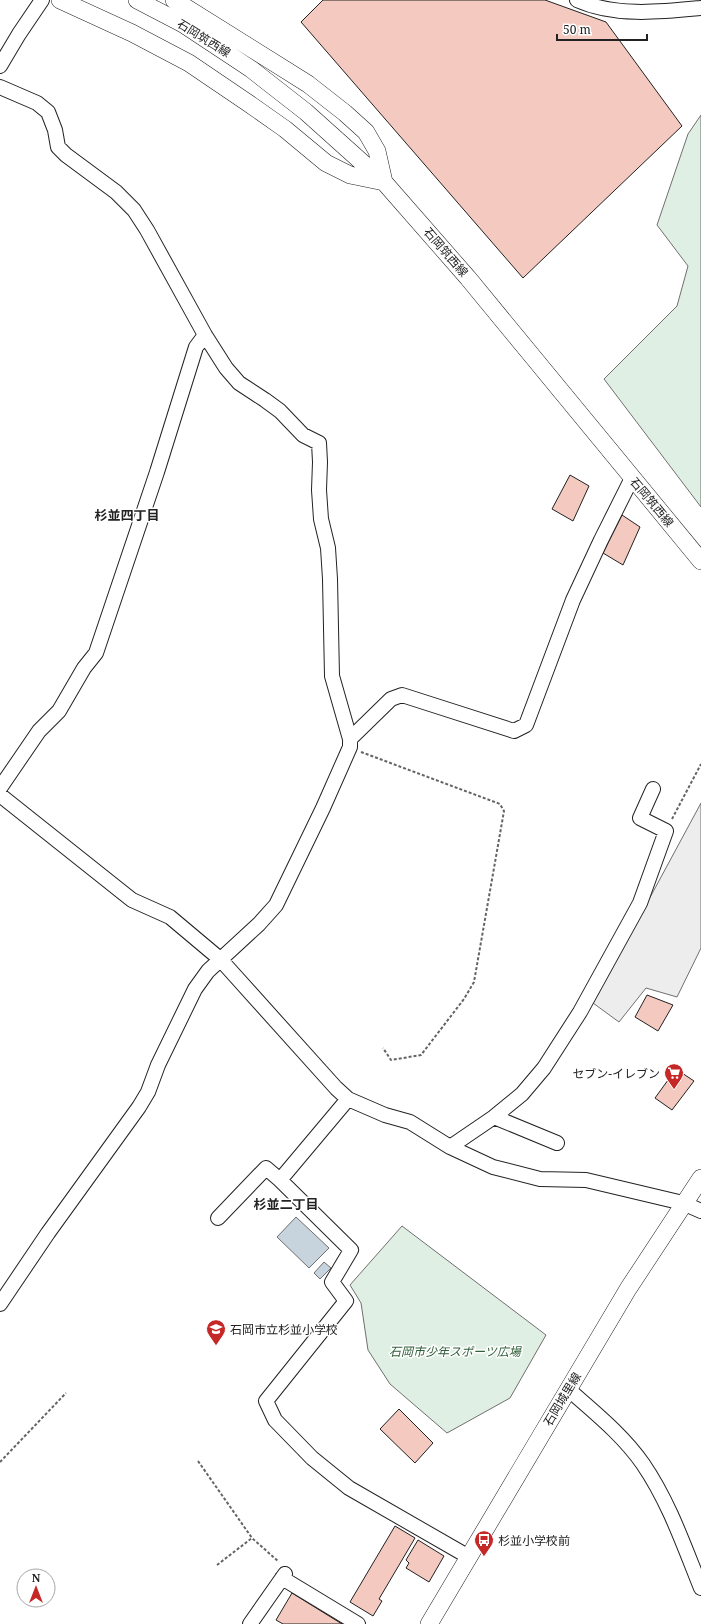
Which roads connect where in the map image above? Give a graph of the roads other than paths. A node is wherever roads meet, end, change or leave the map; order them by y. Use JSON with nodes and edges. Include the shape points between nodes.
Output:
{"nodes":[{"id":1,"x":42,"y":0,"type":"edge"},
{"id":2,"x":60,"y":0,"type":"edge"},
{"id":3,"x":137,"y":0,"type":"edge"},
{"id":4,"x":174,"y":0,"type":"edge"},
{"id":5,"x":577,"y":0,"type":"edge"},
{"id":6,"x":701,"y":8,"type":"edge"},
{"id":7,"x":0,"y":66,"type":"edge"},
{"id":8,"x":0,"y":87,"type":"edge"},
{"id":9,"x":384,"y":182,"type":"junction"},
{"id":10,"x":205,"y":334,"type":"junction"},
{"id":11,"x":632,"y":478,"type":"junction"},
{"id":12,"x":701,"y":561,"type":"edge"},
{"id":13,"x":350,"y":743,"type":"junction"},
{"id":14,"x":0,"y":788,"type":"edge"},
{"id":15,"x":653,"y":789,"type":"dead end"},
{"id":16,"x":0,"y":795,"type":"edge"},
{"id":17,"x":220,"y":959,"type":"junction"},
{"id":18,"x":348,"y":1099,"type":"junction"},
{"id":19,"x":494,"y":1117,"type":"junction"},
{"id":20,"x":557,"y":1143,"type":"dead end"},
{"id":21,"x":450,"y":1147,"type":"junction"},
{"id":22,"x":701,"y":1178,"type":"edge"},
{"id":23,"x":280,"y":1180,"type":"junction"},
{"id":24,"x":683,"y":1203,"type":"junction"},
{"id":25,"x":701,"y":1211,"type":"edge"},
{"id":26,"x":218,"y":1218,"type":"dead end"},
{"id":27,"x":0,"y":1304,"type":"edge"},
{"id":28,"x":568,"y":1389,"type":"junction"},
{"id":29,"x":469,"y":1557,"type":"junction"},
{"id":30,"x":701,"y":1588,"type":"edge"},
{"id":31,"x":250,"y":1624,"type":"edge"},
{"id":32,"x":358,"y":1624,"type":"edge"},
{"id":33,"x":429,"y":1624,"type":"edge"}],
"edges":[{"from":1,"to":7,"type":"street"},
{"from":2,"to":9,"type":"main road","via":[[189,63],[285,129],[326,163],[350,175]]},
{"from":3,"to":9,"type":"main road","name":"石岡筑西線","via":[[183,24],[251,68]]},
{"from":4,"to":9,"type":"main road","via":[[308,84],[345,113],[366,132],[377,151]]},
{"from":5,"to":6,"type":"street","via":[[603,9],[658,12]]},
{"from":8,"to":10,"type":"street","via":[[37,103],[48,112],[58,147],[116,192],[134,210]]},
{"from":9,"to":11,"type":"main road","name":"石岡筑西線","via":[[468,278]]},
{"from":10,"to":13,"type":"street","via":[[226,368],[240,383],[280,411],[303,435],[318,444],[321,519],[328,548],[330,579],[332,676]]},
{"from":10,"to":14,"type":"street","via":[[196,347],[96,653],[84,668],[59,711],[38,732]]},
{"from":11,"to":12,"type":"main road","name":"石岡筑西線"},
{"from":11,"to":13,"type":"street","via":[[573,600],[526,726],[514,731],[402,695],[391,699]]},
{"from":13,"to":17,"type":"street","via":[[323,808],[276,905]]},
{"from":15,"to":19,"type":"street","via":[[640,818],[666,831],[640,902],[580,1012],[544,1068],[522,1094]]},
{"from":16,"to":17,"type":"street","via":[[132,900],[170,917]]},
{"from":17,"to":18,"type":"street"},
{"from":17,"to":27,"type":"street","via":[[195,989],[139,1107],[56,1221]]},
{"from":18,"to":21,"type":"street","via":[[385,1115],[410,1122]]},
{"from":18,"to":23,"type":"street"},
{"from":19,"to":20,"type":"street"},
{"from":19,"to":21,"type":"street"},
{"from":21,"to":24,"type":"street","via":[[494,1167],[540,1179],[586,1180]]},
{"from":22,"to":24,"type":"main road","name":"石岡城里線"},
{"from":23,"to":26,"type":"street","via":[[266,1168]]},
{"from":23,"to":29,"type":"street","via":[[351,1250],[332,1282],[346,1302],[266,1401],[275,1420],[312,1458],[349,1488]]},
{"from":24,"to":25,"type":"street"},
{"from":24,"to":28,"type":"main road","name":"石岡城里線"},
{"from":28,"to":29,"type":"main road","name":"石岡城里線"},
{"from":28,"to":30,"type":"street","via":[[609,1425],[642,1463],[672,1516]]},
{"from":29,"to":33,"type":"main road","name":"石岡城里線"},
{"from":31,"to":32,"type":"street","via":[[283,1576]]}]}
